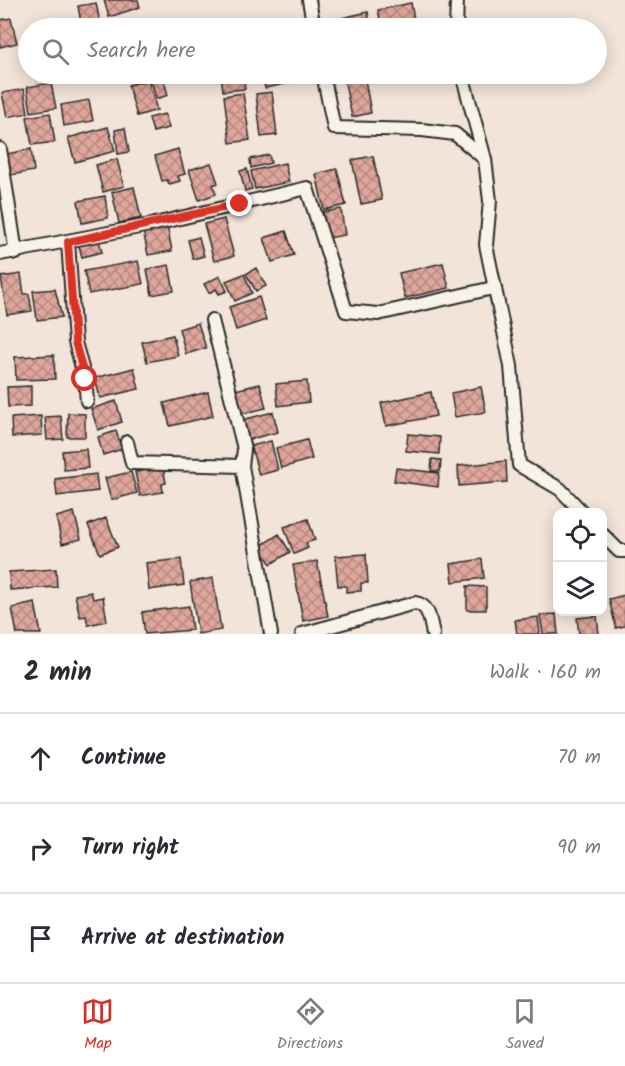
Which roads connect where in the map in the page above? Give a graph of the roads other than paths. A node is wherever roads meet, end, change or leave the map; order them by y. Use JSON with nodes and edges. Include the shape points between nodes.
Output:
{"nodes":[{"id":1,"x":309,"y":0,"type":"edge"},
{"id":2,"x":457,"y":0,"type":"edge"},
{"id":3,"x":312,"y":18,"type":"edge"},
{"id":4,"x":456,"y":18,"type":"edge"},
{"id":5,"x":325,"y":84,"type":"edge"},
{"id":6,"x":465,"y":84,"type":"edge"},
{"id":7,"x":0,"y":149,"type":"edge"},
{"id":8,"x":485,"y":159,"type":"junction"},
{"id":9,"x":68,"y":242,"type":"junction"},
{"id":10,"x":16,"y":253,"type":"junction"},
{"id":11,"x":0,"y":254,"type":"edge"},
{"id":12,"x":494,"y":288,"type":"junction"},
{"id":13,"x":212,"y":321,"type":"dead end"},
{"id":14,"x":87,"y":401,"type":"dead end"},
{"id":15,"x":127,"y":442,"type":"dead end"},
{"id":16,"x":242,"y":466,"type":"junction"},
{"id":17,"x":577,"y":508,"type":"edge"},
{"id":18,"x":607,"y":538,"type":"edge"},
{"id":19,"x":625,"y":551,"type":"edge"},
{"id":20,"x":271,"y":634,"type":"edge"},
{"id":21,"x":302,"y":634,"type":"edge"},
{"id":22,"x":433,"y":634,"type":"edge"}],
"edges":[{"from":1,"to":3,"type":"street"},
{"from":2,"to":4,"type":"street"},
{"from":5,"to":8,"type":"street","via":[[334,128],[455,134]]},
{"from":6,"to":8,"type":"street"},
{"from":7,"to":10,"type":"street"},
{"from":8,"to":12,"type":"street","via":[[490,201],[486,245]]},
{"from":9,"to":10,"type":"street"},
{"from":9,"to":12,"type":"street","via":[[307,188],[346,311],[378,314]]},
{"from":9,"to":14,"type":"street","via":[[75,342]]},
{"from":10,"to":11,"type":"street"},
{"from":12,"to":17,"type":"street","via":[[511,366],[519,465],[560,489]]},
{"from":13,"to":16,"type":"street","via":[[244,449]]},
{"from":15,"to":16,"type":"street","via":[[132,463]]},
{"from":16,"to":20,"type":"street"},
{"from":18,"to":19,"type":"street","via":[[619,551]]},
{"from":21,"to":22,"type":"street","via":[[415,603],[427,610]]}]}
